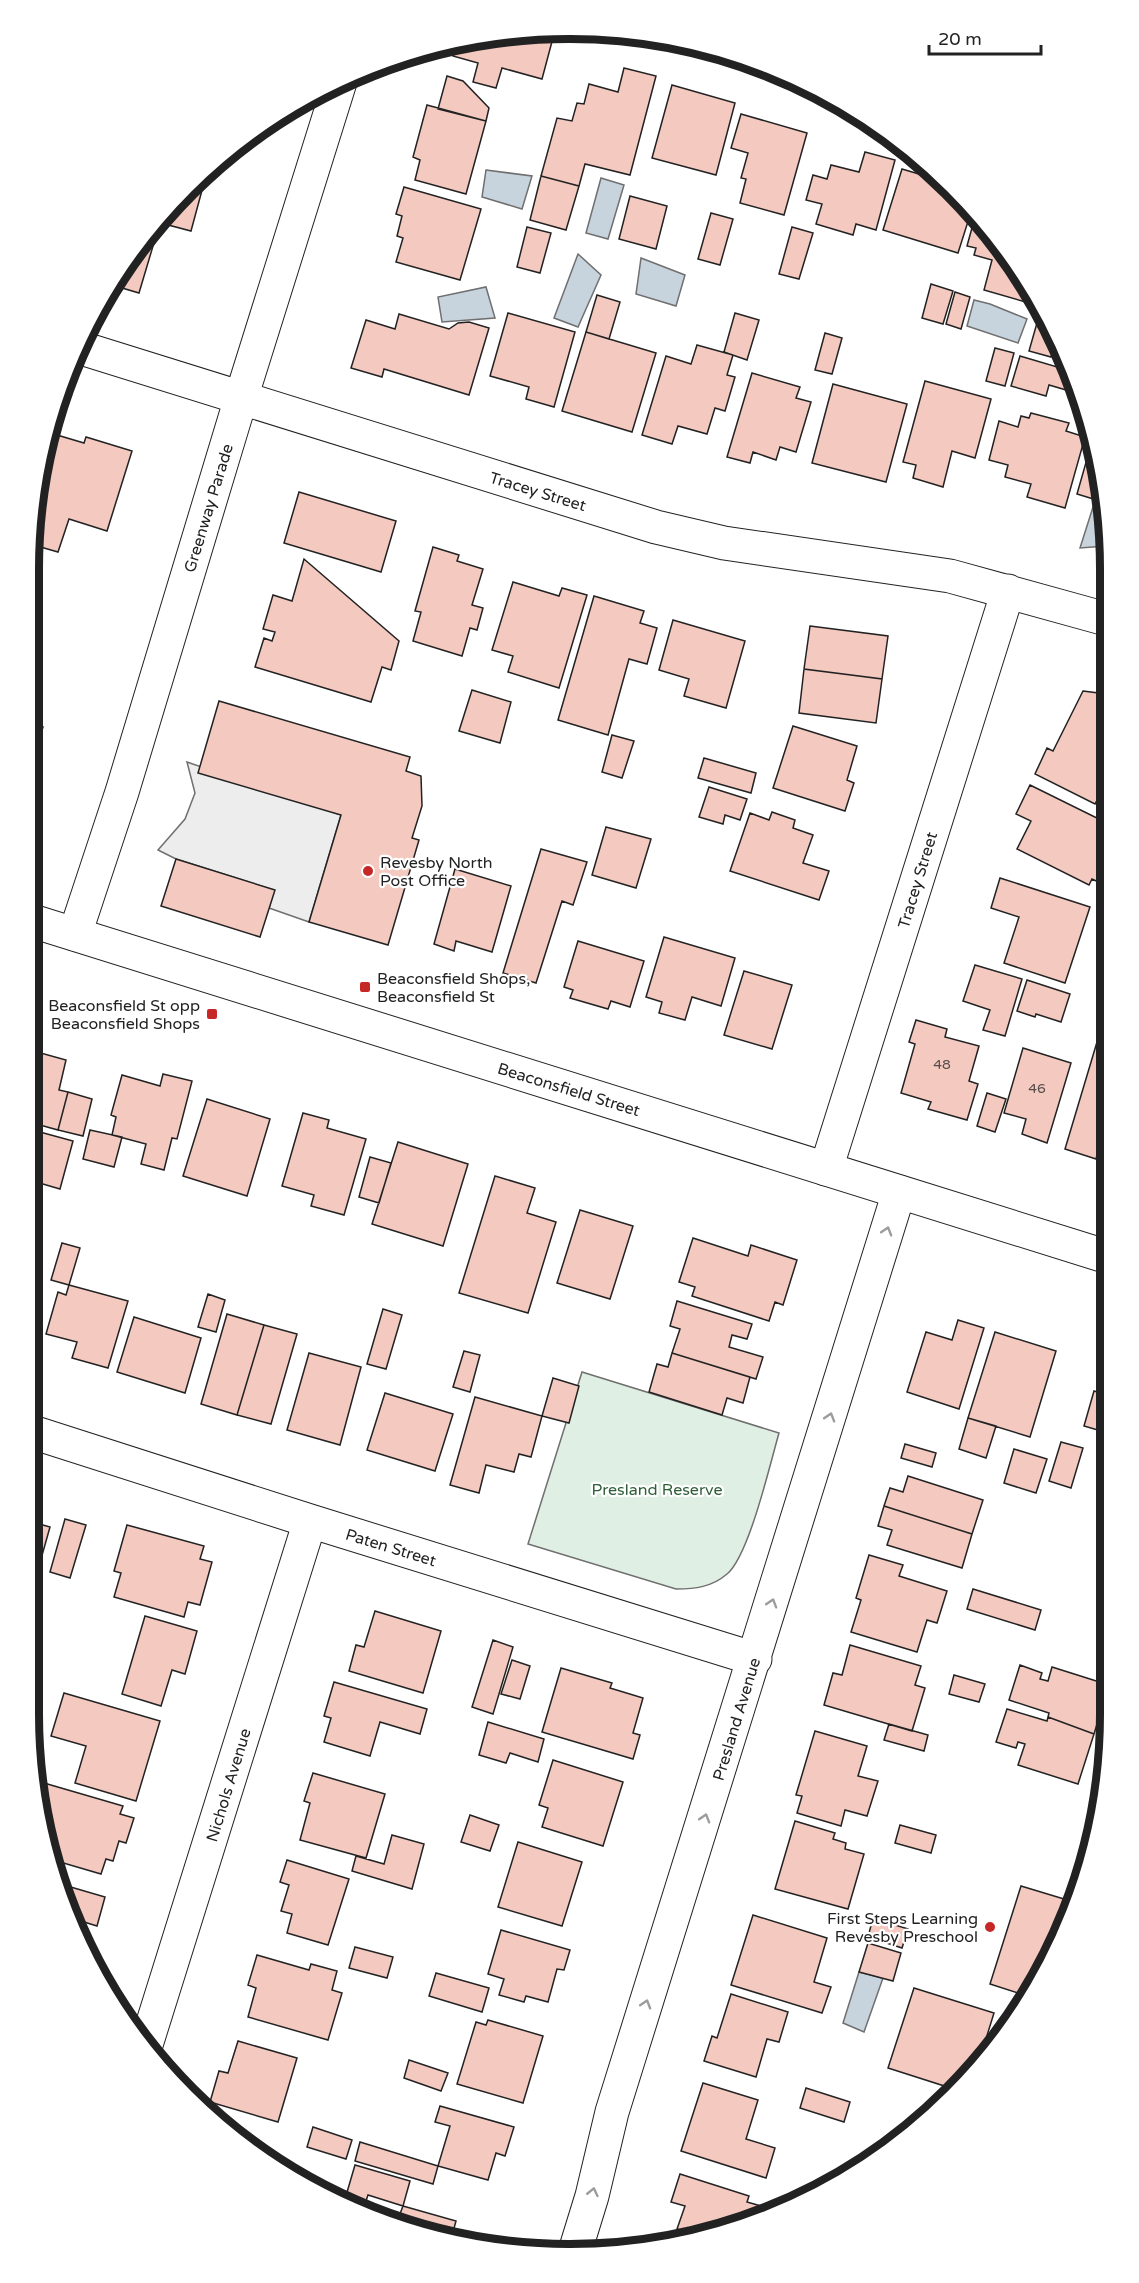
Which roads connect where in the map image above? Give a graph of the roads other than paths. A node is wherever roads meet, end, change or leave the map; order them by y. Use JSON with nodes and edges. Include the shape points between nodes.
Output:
{"nodes":[{"id":1,"x":336,"y":93,"type":"edge"},
{"id":2,"x":87,"y":350,"type":"edge"},
{"id":3,"x":241,"y":398,"type":"junction"},
{"id":4,"x":1008,"y":591,"type":"junction"},
{"id":5,"x":1100,"y":617,"type":"edge"},
{"id":6,"x":39,"y":923,"type":"edge"},
{"id":7,"x":75,"y":934,"type":"junction"},
{"id":8,"x":826,"y":1169,"type":"junction"},
{"id":9,"x":899,"y":1192,"type":"junction"},
{"id":10,"x":1100,"y":1255,"type":"edge"},
{"id":11,"x":39,"y":1434,"type":"edge"},
{"id":12,"x":310,"y":1521,"type":"junction"},
{"id":13,"x":755,"y":1659,"type":"junction"},
{"id":14,"x":150,"y":2037,"type":"edge"},
{"id":15,"x":577,"y":2244,"type":"edge"}],
"edges":[{"from":1,"to":3,"type":"street","name":"Greenway Parade"},
{"from":2,"to":3,"type":"street","name":"Tracey Street"},
{"from":3,"to":4,"type":"street","name":"Tracey Street","via":[[656,527],[724,543],[929,572]]},
{"from":3,"to":7,"type":"street","name":"Greenway Parade"},
{"from":4,"to":5,"type":"street","name":"Tracey Street"},
{"from":4,"to":8,"type":"street","name":"Tracey Street"},
{"from":6,"to":7,"type":"street","name":"Beaconsfield Street"},
{"from":7,"to":8,"type":"street","name":"Beaconsfield Street"},
{"from":8,"to":9,"type":"street","name":"Beaconsfield Street"},
{"from":9,"to":10,"type":"street","name":"Beaconsfield Street"},
{"from":13,"to":9,"type":"street","name":"Presland Avenue","one_way":true},
{"from":11,"to":12,"type":"street","name":"Paten Street"},
{"from":12,"to":13,"type":"street","name":"Paten Street"},
{"from":12,"to":14,"type":"street","name":"Nichols Avenue"},
{"from":15,"to":13,"type":"street","name":"Presland Avenue","one_way":true,"via":[[612,2112]]}]}
